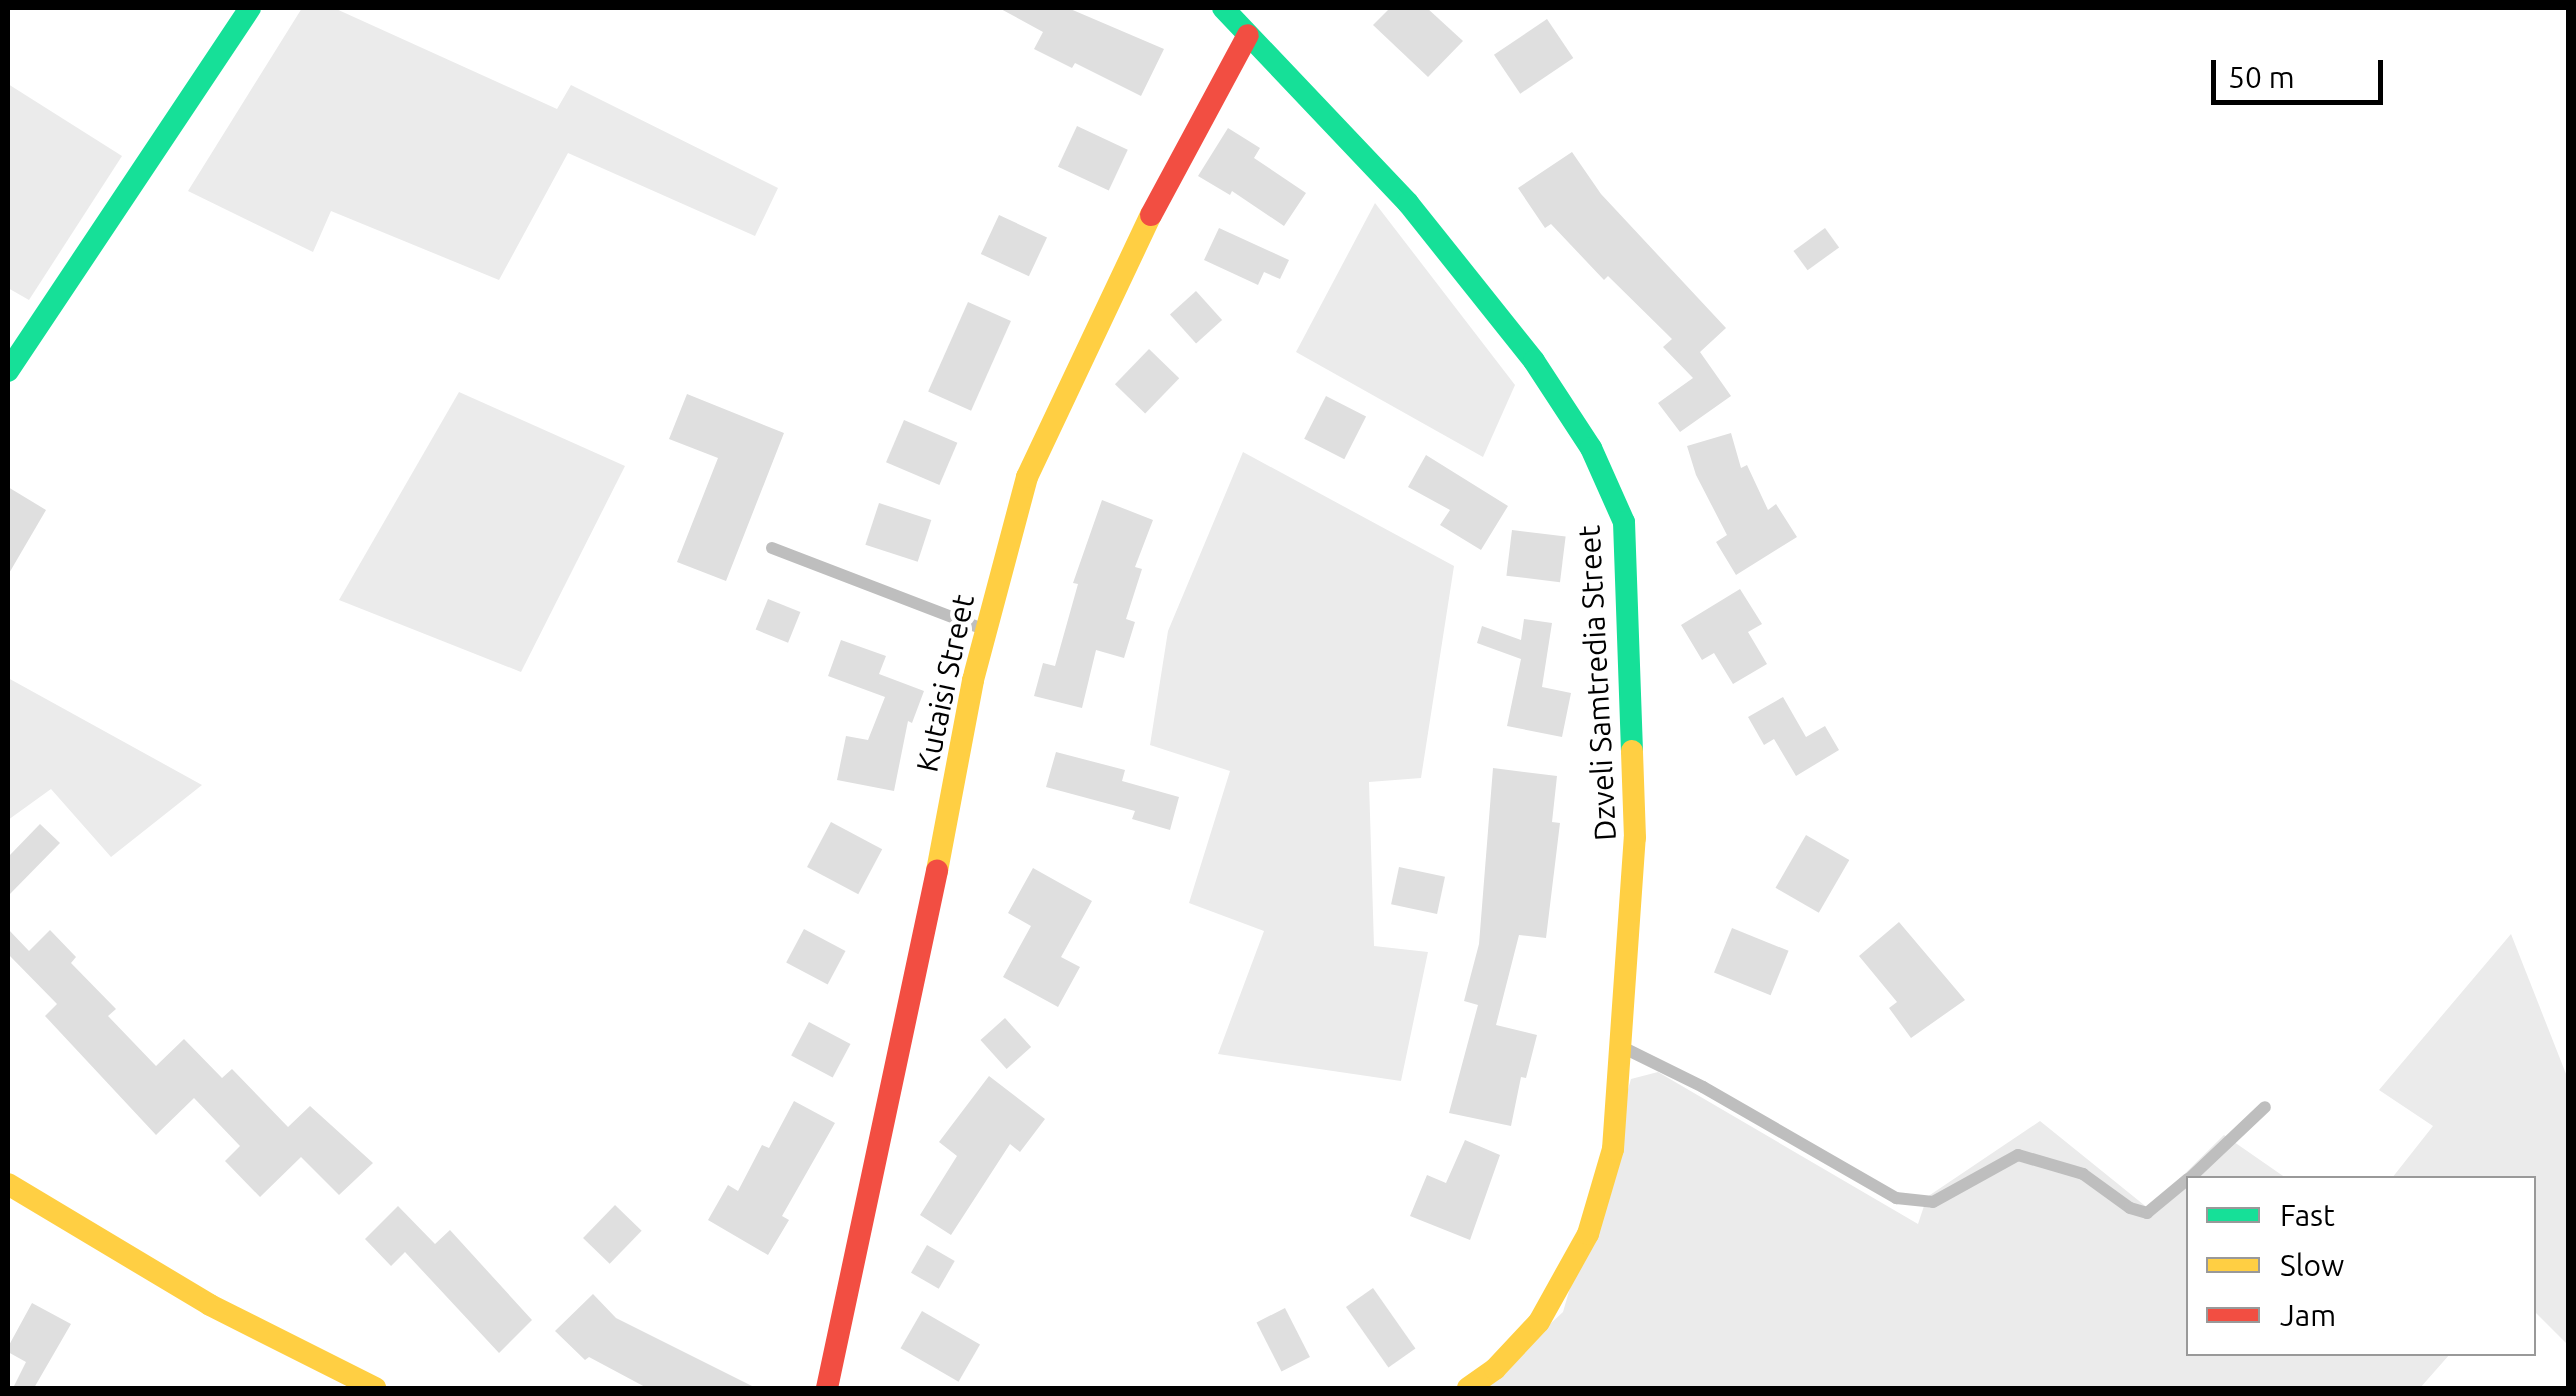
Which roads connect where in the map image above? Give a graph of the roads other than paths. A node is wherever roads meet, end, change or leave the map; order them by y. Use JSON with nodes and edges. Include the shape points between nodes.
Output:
{"nodes":[{"id":1,"x":250,"y":8,"type":"edge"},
{"id":2,"x":1222,"y":8,"type":"edge"},
{"id":3,"x":1248,"y":35,"type":"junction"},
{"id":4,"x":8,"y":371,"type":"edge"},
{"id":5,"x":772,"y":548,"type":"dead end"},
{"id":6,"x":985,"y":630,"type":"junction"},
{"id":7,"x":1622,"y":1047,"type":"junction"},
{"id":8,"x":2265,"y":1107,"type":"dead end"},
{"id":9,"x":2192,"y":1176,"type":"edge"},
{"id":10,"x":2186,"y":1181,"type":"edge"},
{"id":11,"x":8,"y":1184,"type":"edge"},
{"id":12,"x":375,"y":1388,"type":"edge"},
{"id":13,"x":828,"y":1388,"type":"edge"},
{"id":14,"x":1468,"y":1388,"type":"edge"}],
"edges":[{"from":1,"to":4,"type":"street"},
{"from":2,"to":3,"type":"street","name":"Dzveli Samtredia Street"},
{"from":3,"to":6,"type":"street","name":"Kutaisi Street","via":[[1158,200],[1027,477]]},
{"from":3,"to":7,"type":"street","name":"Dzveli Samtredia Street","via":[[1408,203],[1534,361],[1591,448],[1624,522],[1636,838]]},
{"from":5,"to":6,"type":"lane"},
{"from":6,"to":13,"type":"street","name":"Kutaisi Street"},
{"from":7,"to":10,"type":"lane","via":[[1896,1198],[1934,1202],[2018,1155],[2083,1174],[2147,1213]]},
{"from":7,"to":14,"type":"street","name":"Dzveli Samtredia Street","via":[[1613,1149],[1588,1234],[1539,1322],[1496,1370]]},
{"from":8,"to":9,"type":"lane"},
{"from":11,"to":12,"type":"street","via":[[210,1305]]}]}
